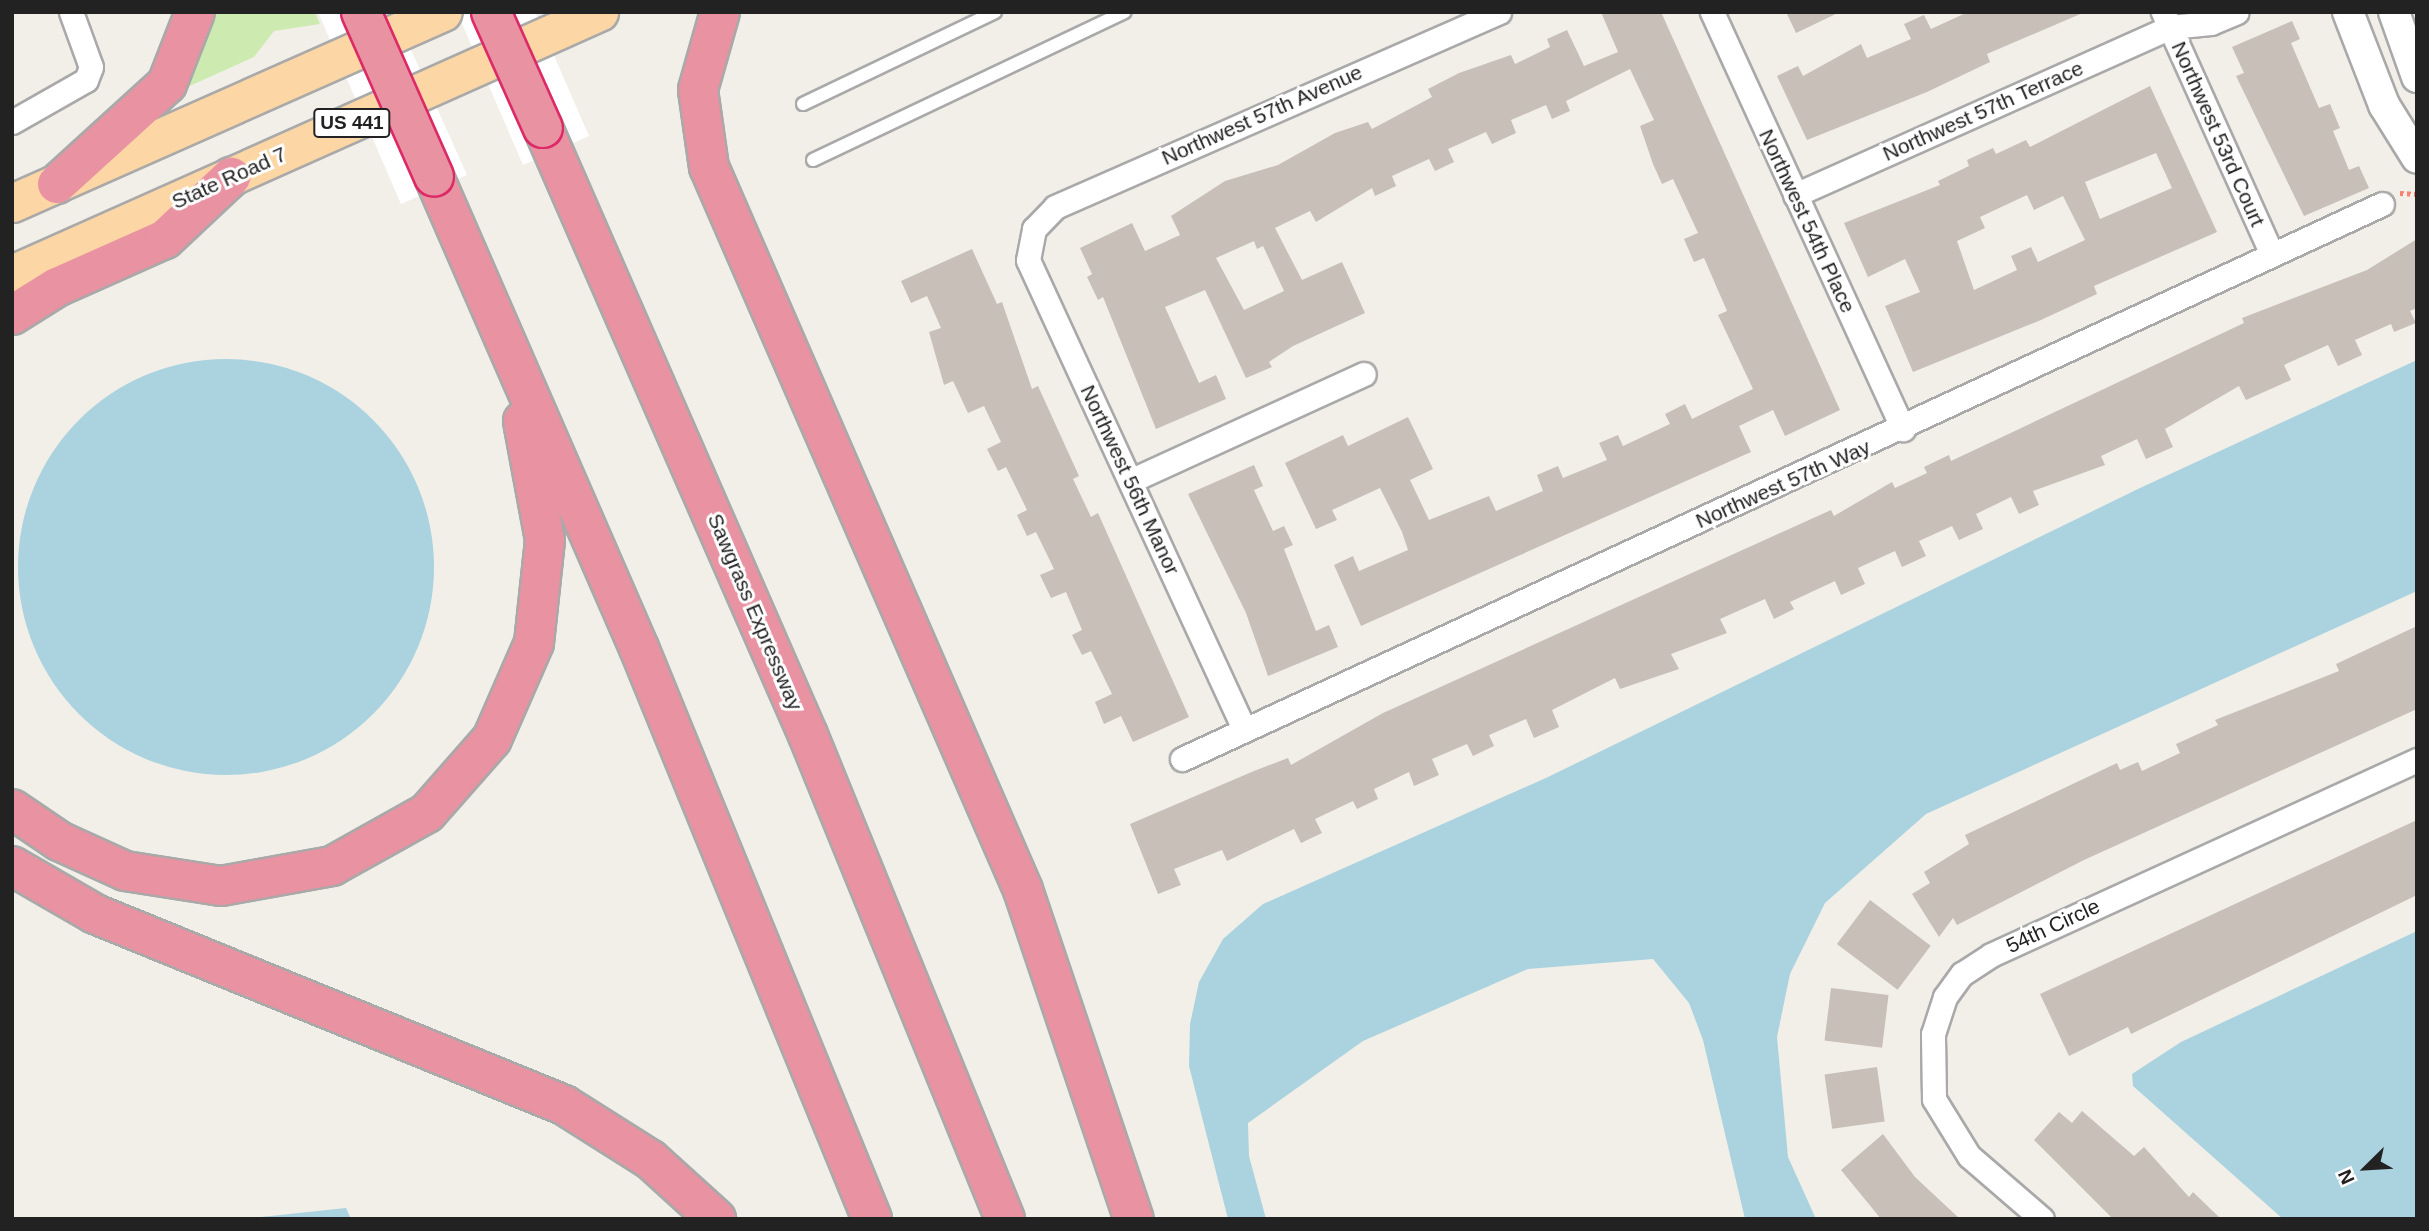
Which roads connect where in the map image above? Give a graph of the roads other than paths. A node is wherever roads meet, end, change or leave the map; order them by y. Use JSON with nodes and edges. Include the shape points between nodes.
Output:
{"nodes":[{"id":1,"x":71,"y":12,"type":"edge"},
{"id":2,"x":195,"y":12,"type":"edge"},
{"id":3,"x":361,"y":12,"type":"edge"},
{"id":4,"x":443,"y":12,"type":"edge"},
{"id":5,"x":491,"y":12,"type":"edge"},
{"id":6,"x":599,"y":12,"type":"edge"},
{"id":7,"x":720,"y":12,"type":"edge"},
{"id":8,"x":995,"y":12,"type":"edge"},
{"id":9,"x":1125,"y":12,"type":"edge"},
{"id":10,"x":1499,"y":12,"type":"edge"},
{"id":11,"x":1712,"y":12,"type":"edge"},
{"id":12,"x":2237,"y":12,"type":"edge"},
{"id":13,"x":2348,"y":12,"type":"edge"},
{"id":14,"x":2394,"y":12,"type":"edge"},
{"id":15,"x":2173,"y":17,"type":"edge"},
{"id":16,"x":2417,"y":77,"type":"edge"},
{"id":17,"x":803,"y":104,"type":"dead end"},
{"id":18,"x":12,"y":122,"type":"edge"},
{"id":19,"x":2417,"y":158,"type":"edge"},
{"id":20,"x":813,"y":160,"type":"dead end"},
{"id":21,"x":231,"y":177,"type":"junction"},
{"id":22,"x":57,"y":184,"type":"junction"},
{"id":23,"x":1795,"y":195,"type":"junction"},
{"id":24,"x":12,"y":204,"type":"edge"},
{"id":25,"x":2382,"y":204,"type":"dead end"},
{"id":26,"x":1034,"y":229,"type":"joint"},
{"id":27,"x":2272,"y":255,"type":"junction"},
{"id":28,"x":12,"y":274,"type":"edge"},
{"id":29,"x":12,"y":315,"type":"edge"},
{"id":30,"x":498,"y":320,"type":"junction"},
{"id":31,"x":1364,"y":374,"type":"dead end"},
{"id":32,"x":1903,"y":429,"type":"junction"},
{"id":33,"x":1130,"y":481,"type":"junction"},
{"id":34,"x":1244,"y":729,"type":"junction"},
{"id":35,"x":1182,"y":759,"type":"dead end"},
{"id":36,"x":2417,"y":760,"type":"edge"},
{"id":37,"x":12,"y":809,"type":"edge"},
{"id":38,"x":12,"y":866,"type":"edge"},
{"id":39,"x":716,"y":1219,"type":"edge"},
{"id":40,"x":872,"y":1219,"type":"edge"},
{"id":41,"x":1005,"y":1219,"type":"edge"},
{"id":42,"x":1134,"y":1219,"type":"edge"},
{"id":43,"x":2042,"y":1219,"type":"edge"}],
"edges":[{"from":1,"to":18,"type":"street","via":[[91,67],[86,80]]},
{"from":2,"to":22,"type":"highway","via":[[167,84]]},
{"from":3,"to":30,"type":"highway","bridge":true},
{"from":4,"to":22,"type":"main road"},
{"from":5,"to":41,"type":"highway","name":"Sawgrass Expressway","bridge":true,"via":[[768,642]]},
{"from":6,"to":21,"type":"main road","name":"State Road 7","number":"US 441"},
{"from":7,"to":42,"type":"highway","via":[[698,90],[709,167],[1023,890]]},
{"from":8,"to":17,"type":"lane"},
{"from":9,"to":20,"type":"lane"},
{"from":10,"to":26,"type":"street","name":"Northwest 57th Avenue","via":[[1055,207]]},
{"from":11,"to":23,"type":"street","name":"Northwest 54th Place"},
{"from":12,"to":15,"type":"street","name":"Northwest 57th Terrace","via":[[2211,23]]},
{"from":13,"to":19,"type":"street","via":[[2379,94]]},
{"from":14,"to":16,"type":"street"},
{"from":15,"to":23,"type":"street","name":"Northwest 57th Terrace"},
{"from":15,"to":27,"type":"street","name":"Northwest 53rd Court"},
{"from":21,"to":28,"type":"main road","name":"State Road 7","number":"US 441"},
{"from":21,"to":29,"type":"highway","via":[[165,239],[57,287]]},
{"from":22,"to":24,"type":"main road"},
{"from":23,"to":32,"type":"street","name":"Northwest 54th Place"},
{"from":25,"to":27,"type":"street","name":"Northwest 57th Way"},
{"from":26,"to":33,"type":"street","name":"Northwest 56th Manor","via":[[1028,260]]},
{"from":27,"to":32,"type":"street","name":"Northwest 57th Way"},
{"from":30,"to":37,"type":"highway","via":[[539,491],[543,592],[517,691],[457,785],[373,848],[314,873],[246,885],[175,883],[125,871],[59,842]]},
{"from":30,"to":40,"type":"highway"},
{"from":31,"to":33,"type":"street"},
{"from":32,"to":34,"type":"street","name":"Northwest 57th Way"},
{"from":33,"to":34,"type":"street","name":"Northwest 56th Manor"},
{"from":34,"to":35,"type":"street","name":"Northwest 57th Way"},
{"from":36,"to":43,"type":"street","name":"54th Circle","via":[[1992,955],[1962,974],[1945,997],[1933,1034],[1934,1099],[1969,1156]]},
{"from":38,"to":39,"type":"highway","via":[[96,914],[574,1110],[651,1160]]}]}
